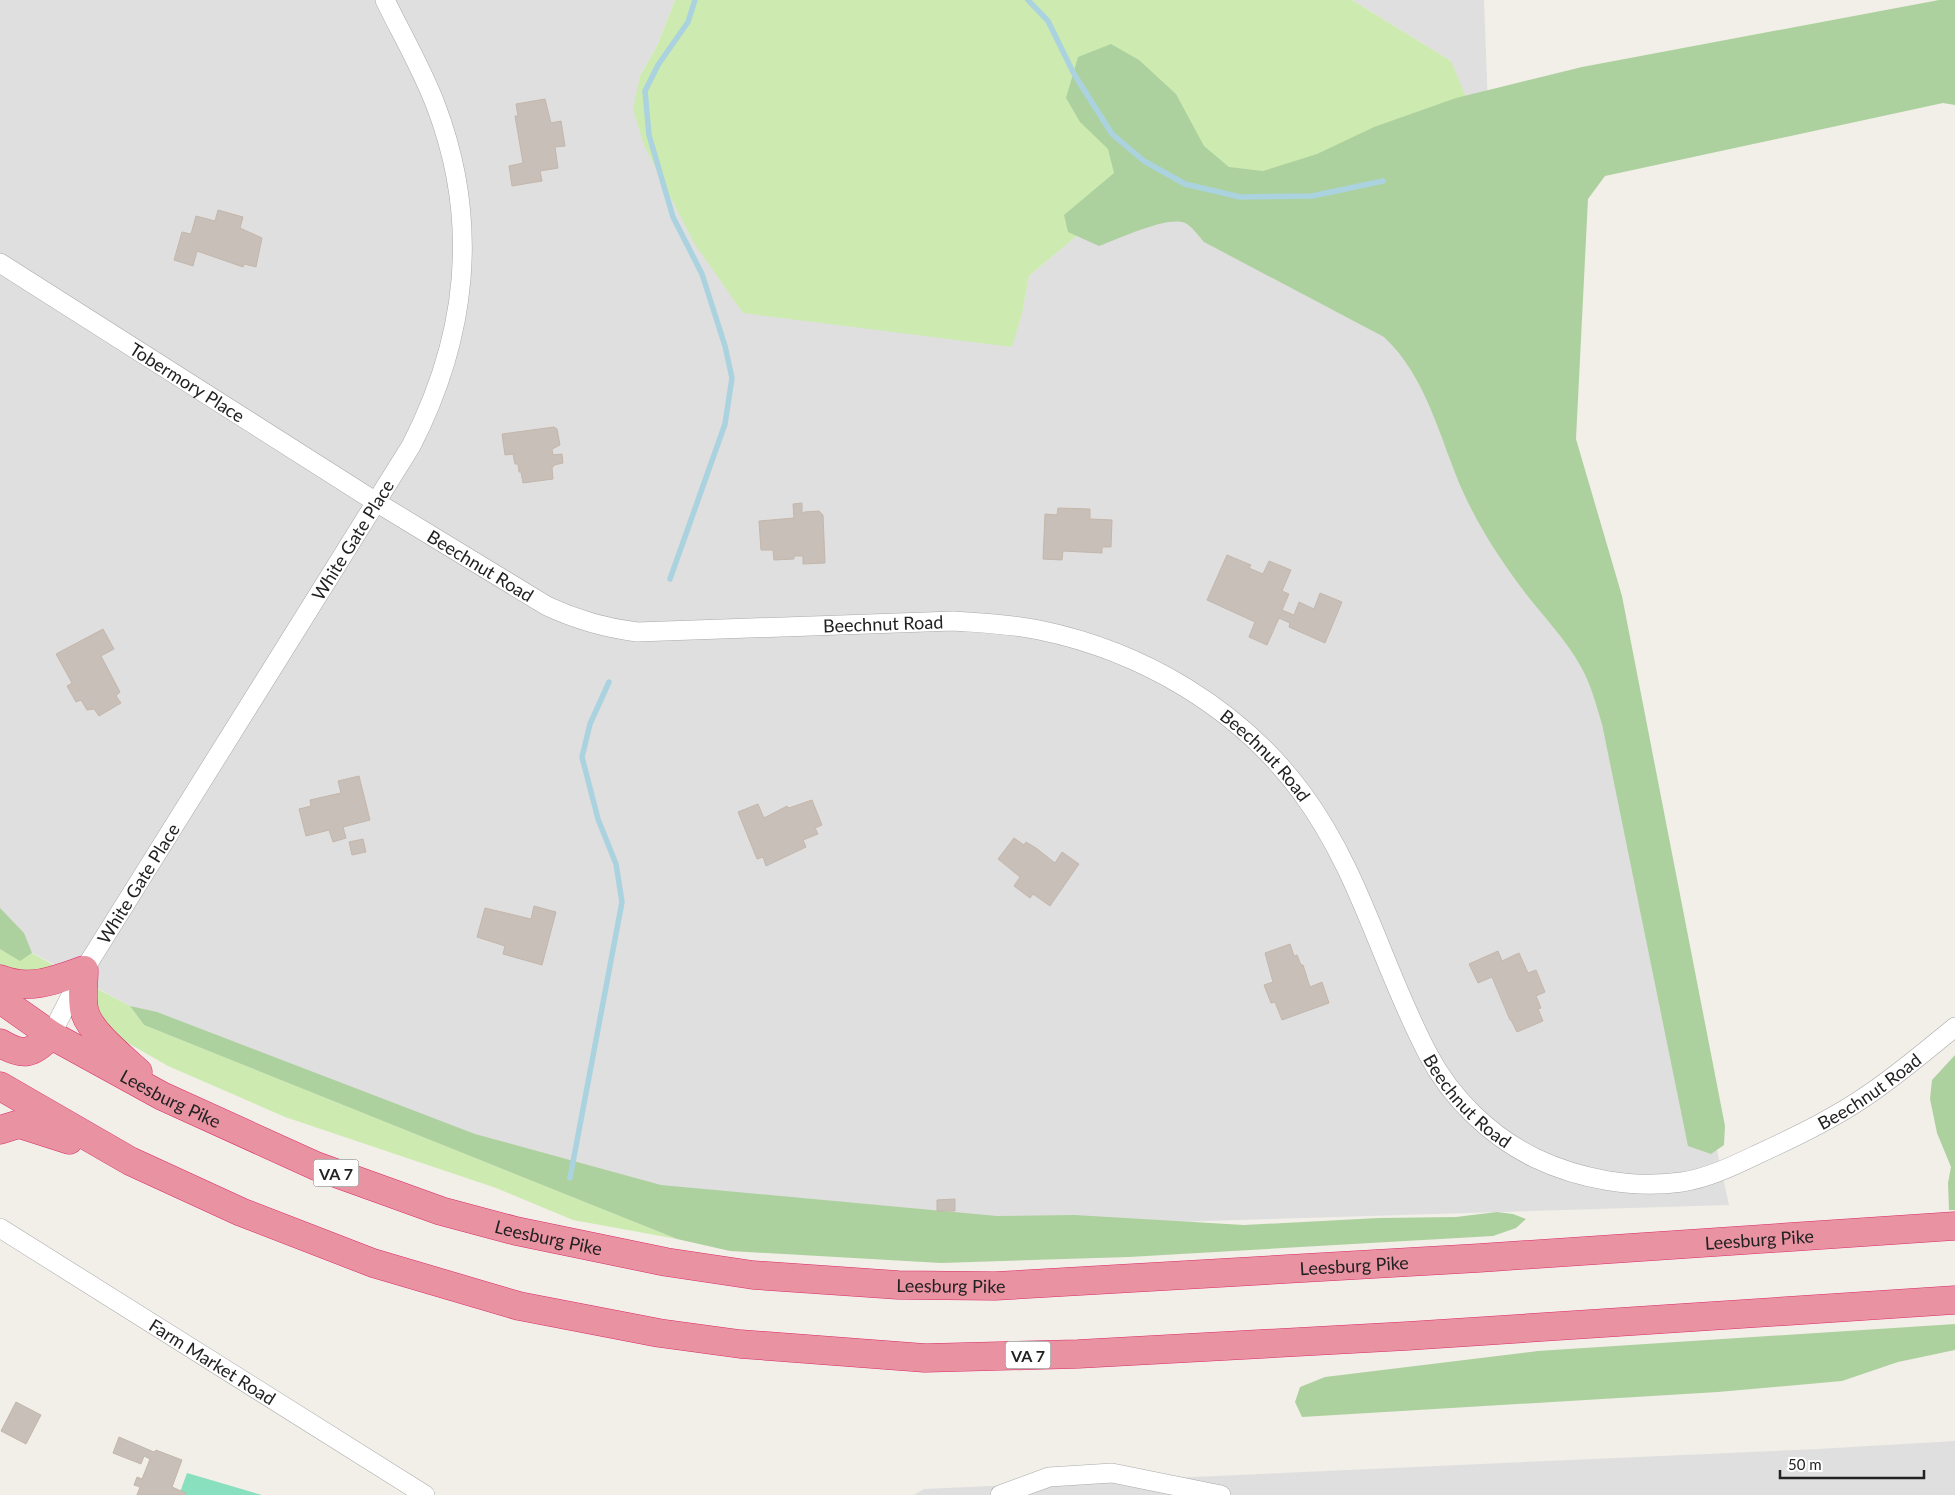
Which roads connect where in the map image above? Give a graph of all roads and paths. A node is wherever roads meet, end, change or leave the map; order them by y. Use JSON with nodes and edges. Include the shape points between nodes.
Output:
{"nodes":[{"id":1,"x":385,"y":0,"type":"edge"},
{"id":2,"x":0,"y":263,"type":"edge"},
{"id":3,"x":376,"y":502,"type":"junction"},
{"id":4,"x":84,"y":970,"type":"junction"},
{"id":5,"x":0,"y":979,"type":"edge"},
{"id":6,"x":0,"y":999,"type":"edge"},
{"id":7,"x":1955,"y":1027,"type":"edge"},
{"id":8,"x":51,"y":1035,"type":"junction"},
{"id":9,"x":0,"y":1043,"type":"edge"},
{"id":10,"x":0,"y":1086,"type":"edge"},
{"id":11,"x":162,"y":1096,"type":"junction"},
{"id":12,"x":0,"y":1130,"type":"edge"},
{"id":13,"x":130,"y":1161,"type":"junction"},
{"id":14,"x":1955,"y":1226,"type":"edge"},
{"id":15,"x":0,"y":1228,"type":"edge"},
{"id":16,"x":1955,"y":1300,"type":"edge"},
{"id":17,"x":425,"y":1495,"type":"edge"},
{"id":18,"x":1000,"y":1495,"type":"edge"},
{"id":19,"x":1221,"y":1495,"type":"edge"}],
"edges":[{"from":1,"to":3,"type":"street","name":"White Gate Place","via":[[426,83],[449,143],[462,222],[463,262],[452,340],[441,378],[411,446]]},
{"from":2,"to":3,"type":"street","name":"Tobermory Place"},
{"from":3,"to":4,"type":"street","name":"White Gate Place"},
{"from":3,"to":7,"type":"street","name":"Beechnut Road","via":[[547,606],[604,628],[642,632],[954,621],[1000,624],[1083,640],[1167,676],[1237,724],[1300,791],[1327,828],[1349,869],[1415,1027],[1446,1083],[1495,1134],[1555,1168],[1587,1178],[1644,1183],[1682,1182],[1717,1173],[1787,1141],[1870,1094]]},
{"from":4,"to":5,"type":"highway","via":[[41,985],[23,985]]},
{"from":4,"to":8,"type":"street","name":"White Gate Place"},
{"from":4,"to":11,"type":"highway","via":[[83,1002],[94,1028]]},
{"from":6,"to":8,"type":"highway","name":"Leesburg Pike","number":"VA 7"},
{"from":8,"to":9,"type":"highway","via":[[34,1051],[22,1052]]},
{"from":8,"to":11,"type":"highway","name":"Leesburg Pike","number":"VA 7"},
{"from":10,"to":13,"type":"highway","number":"VA 7"},
{"from":11,"to":14,"type":"highway","name":"Leesburg Pike","number":"VA 7","via":[[316,1166],[441,1211],[579,1246],[666,1262],[753,1275],[825,1281],[995,1286]]},
{"from":12,"to":13,"type":"highway","via":[[19,1124]]},
{"from":13,"to":16,"type":"highway","number":"VA 7","via":[[241,1212],[373,1263],[519,1306],[659,1333],[813,1350],[925,1358],[1078,1354]]},
{"from":15,"to":17,"type":"street","name":"Farm Market Road"},
{"from":18,"to":19,"type":"street","via":[[1049,1477],[1112,1473]]}]}
